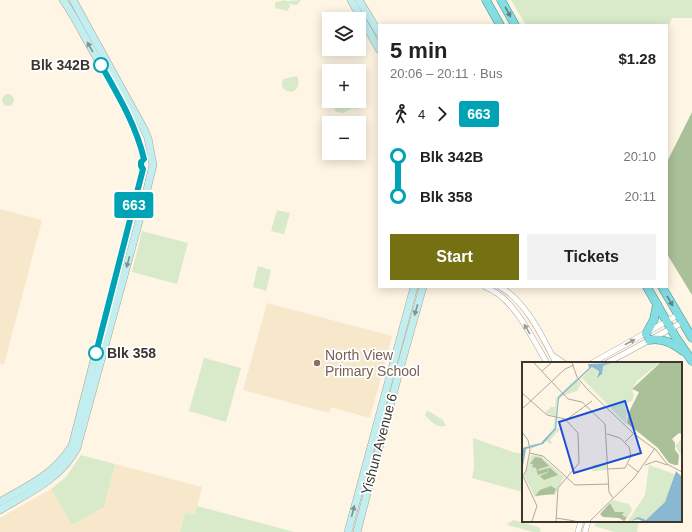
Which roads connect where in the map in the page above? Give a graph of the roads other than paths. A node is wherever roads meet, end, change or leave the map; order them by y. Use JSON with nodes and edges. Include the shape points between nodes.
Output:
{"nodes":[{"id":1,"x":351,"y":0,"type":"edge"},
{"id":2,"x":359,"y":0,"type":"edge"},
{"id":3,"x":486,"y":0,"type":"edge"},
{"id":4,"x":501,"y":0,"type":"edge"},
{"id":5,"x":75,"y":1,"type":"edge"},
{"id":6,"x":65,"y":3,"type":"edge"},
{"id":7,"x":499,"y":24,"type":"edge"},
{"id":8,"x":514,"y":24,"type":"edge"},
{"id":9,"x":378,"y":31,"type":"edge"},
{"id":10,"x":377,"y":41,"type":"edge"},
{"id":11,"x":148,"y":160,"type":"junction"},
{"id":12,"x":143,"y":169,"type":"junction"},
{"id":13,"x":152,"y":169,"type":"junction"},
{"id":14,"x":414,"y":288,"type":"edge"},
{"id":15,"x":423,"y":288,"type":"edge"},
{"id":16,"x":426,"y":288,"type":"edge"},
{"id":17,"x":486,"y":288,"type":"edge"},
{"id":18,"x":501,"y":288,"type":"edge"},
{"id":19,"x":648,"y":288,"type":"edge"},
{"id":20,"x":663,"y":288,"type":"edge"},
{"id":21,"x":420,"y":296,"type":"junction"},
{"id":22,"x":657,"y":304,"type":"junction"},
{"id":23,"x":680,"y":319,"type":"junction"},
{"id":24,"x":669,"y":325,"type":"junction"},
{"id":25,"x":648,"y":337,"type":"junction"},
{"id":26,"x":692,"y":338,"type":"edge"},
{"id":27,"x":102,"y":344,"type":"junction"},
{"id":28,"x":687,"y":353,"type":"junction"},
{"id":29,"x":552,"y":355,"type":"junction"},
{"id":30,"x":692,"y":361,"type":"edge"},
{"id":31,"x":546,"y":362,"type":"edge"},
{"id":32,"x":556,"y":362,"type":"edge"},
{"id":33,"x":562,"y":362,"type":"edge"},
{"id":34,"x":594,"y":362,"type":"edge"},
{"id":35,"x":610,"y":362,"type":"edge"},
{"id":36,"x":0,"y":502,"type":"edge"},
{"id":37,"x":0,"y":510,"type":"edge"},
{"id":38,"x":360,"y":518,"type":"junction"},
{"id":39,"x":581,"y":522,"type":"edge"},
{"id":40,"x":588,"y":522,"type":"edge"},
{"id":41,"x":348,"y":532,"type":"edge"},
{"id":42,"x":352,"y":532,"type":"edge"},
{"id":43,"x":356,"y":532,"type":"edge"},
{"id":44,"x":578,"y":532,"type":"edge"},
{"id":45,"x":585,"y":532,"type":"edge"}],
"edges":[{"from":1,"to":10,"type":"main road"},
{"from":2,"to":9,"type":"main road"},
{"from":3,"to":7,"type":"main road"},
{"from":4,"to":8,"type":"main road","one_way":true},
{"from":5,"to":6,"type":"street"},
{"from":5,"to":11,"type":"main road","via":[[144,128],[148,138]]},
{"from":11,"to":6,"type":"main road","one_way":true,"via":[[115,90]]},
{"from":11,"to":12,"type":"main road","via":[[141,164]]},
{"from":11,"to":13,"type":"main road","via":[[153,165]]},
{"from":12,"to":13,"type":"main road"},
{"from":12,"to":27,"type":"main road"},
{"from":13,"to":27,"type":"main road","one_way":true},
{"from":41,"to":14,"type":"main road","name":"Yishun Avenue 6","one_way":true},
{"from":15,"to":21,"type":"main road","name":"Yishun Avenue 6"},
{"from":16,"to":21,"type":"main road"},
{"from":31,"to":17,"type":"street","one_way":true,"via":[[510,304]]},
{"from":18,"to":29,"type":"street","via":[[522,305]]},
{"from":19,"to":22,"type":"main road"},
{"from":20,"to":23,"type":"main road","one_way":true},
{"from":21,"to":38,"type":"main road","name":"Yishun Avenue 6","one_way":true},
{"from":22,"to":24,"type":"main road"},
{"from":22,"to":25,"type":"main road"},
{"from":23,"to":24,"type":"street"},
{"from":23,"to":24,"type":"street"},
{"from":23,"to":26,"type":"main road"},
{"from":24,"to":25,"type":"street"},
{"from":24,"to":28,"type":"main road"},
{"from":25,"to":28,"type":"main road","via":[[667,341]]},
{"from":34,"to":25,"type":"street","one_way":true},
{"from":25,"to":35,"type":"street"},
{"from":27,"to":36,"type":"main road","via":[[72,446],[47,474]]},
{"from":27,"to":37,"type":"main road","via":[[80,441],[74,455],[52,479]]},
{"from":28,"to":30,"type":"main road"},
{"from":29,"to":32,"type":"street"},
{"from":29,"to":33,"type":"street"},
{"from":38,"to":42,"type":"main road"},
{"from":38,"to":43,"type":"main road","name":"Yishun Avenue 6"},
{"from":39,"to":44,"type":"street"},
{"from":40,"to":45,"type":"street"}]}
